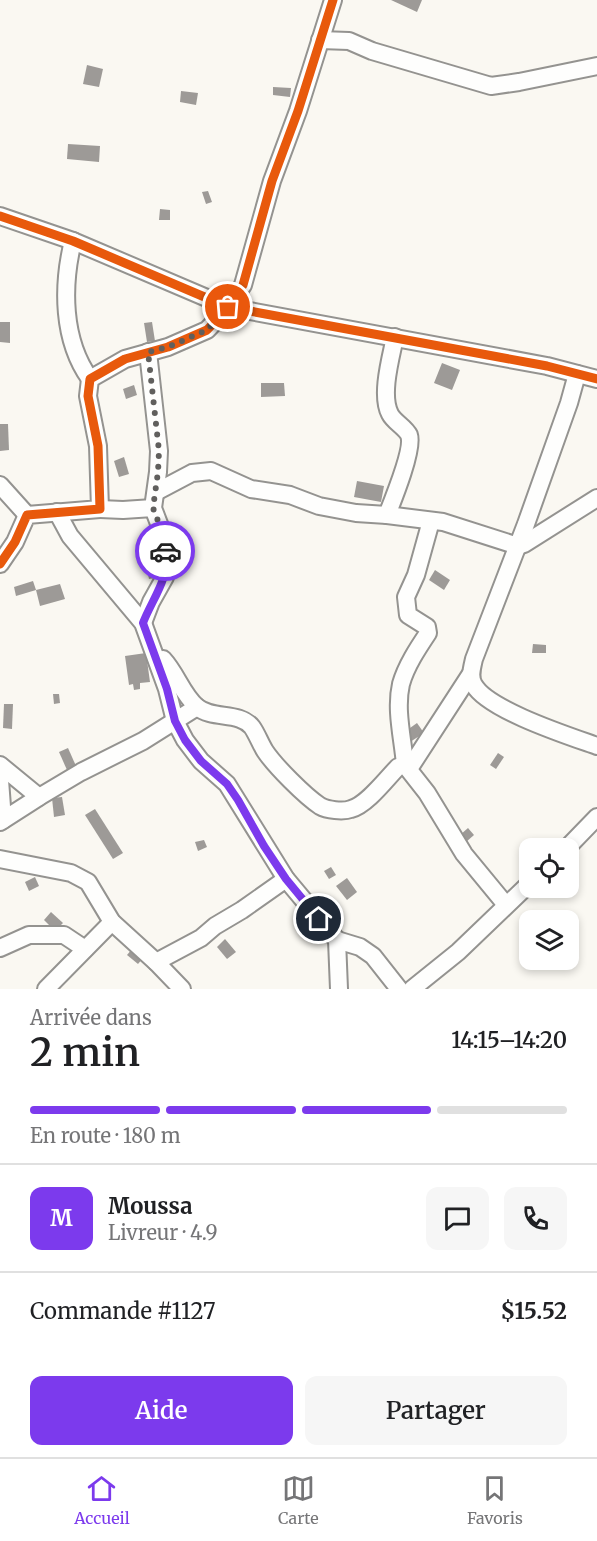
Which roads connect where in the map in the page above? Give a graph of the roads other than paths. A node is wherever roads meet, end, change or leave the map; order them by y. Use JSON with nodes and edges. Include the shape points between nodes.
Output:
{"nodes":[{"id":1,"x":333,"y":0,"type":"edge"},
{"id":2,"x":320,"y":40,"type":"junction"},
{"id":3,"x":597,"y":66,"type":"edge"},
{"id":4,"x":0,"y":216,"type":"edge"},
{"id":5,"x":74,"y":241,"type":"junction"},
{"id":6,"x":228,"y":307,"type":"junction"},
{"id":7,"x":395,"y":337,"type":"junction"},
{"id":8,"x":148,"y":352,"type":"junction"},
{"id":9,"x":577,"y":374,"type":"junction"},
{"id":10,"x":90,"y":379,"type":"junction"},
{"id":11,"x":597,"y":379,"type":"edge"},
{"id":12,"x":0,"y":485,"type":"edge"},
{"id":13,"x":597,"y":498,"type":"edge"},
{"id":14,"x":154,"y":500,"type":"junction"},
{"id":15,"x":100,"y":509,"type":"junction"},
{"id":16,"x":57,"y":512,"type":"junction"},
{"id":17,"x":27,"y":515,"type":"junction"},
{"id":18,"x":387,"y":515,"type":"junction"},
{"id":19,"x":431,"y":521,"type":"junction"},
{"id":20,"x":518,"y":546,"type":"junction"},
{"id":21,"x":0,"y":564,"type":"edge"},
{"id":22,"x":143,"y":623,"type":"junction"},
{"id":23,"x":153,"y":647,"type":"junction"},
{"id":24,"x":470,"y":675,"type":"junction"},
{"id":25,"x":197,"y":707,"type":"junction"},
{"id":26,"x":175,"y":721,"type":"junction"},
{"id":27,"x":597,"y":746,"type":"edge"},
{"id":28,"x":0,"y":765,"type":"edge"},
{"id":29,"x":407,"y":767,"type":"junction"},
{"id":30,"x":0,"y":780,"type":"edge"},
{"id":31,"x":39,"y":797,"type":"junction"},
{"id":32,"x":597,"y":817,"type":"edge"},
{"id":33,"x":1,"y":821,"type":"edge"},
{"id":34,"x":577,"y":838,"type":"edge"},
{"id":35,"x":0,"y":859,"type":"edge"},
{"id":36,"x":286,"y":879,"type":"junction"},
{"id":37,"x":519,"y":893,"type":"edge"},
{"id":38,"x":506,"y":905,"type":"junction"},
{"id":39,"x":112,"y":922,"type":"junction"},
{"id":40,"x":337,"y":940,"type":"junction"},
{"id":41,"x":0,"y":948,"type":"edge"},
{"id":42,"x":86,"y":949,"type":"junction"},
{"id":43,"x":156,"y":962,"type":"junction"},
{"id":44,"x":46,"y":989,"type":"edge"},
{"id":45,"x":182,"y":989,"type":"edge"},
{"id":46,"x":339,"y":989,"type":"edge"},
{"id":47,"x":399,"y":989,"type":"edge"},
{"id":48,"x":412,"y":989,"type":"edge"}],
"edges":[{"from":1,"to":2,"type":"street"},
{"from":2,"to":3,"type":"street","via":[[349,40],[372,51],[491,86]]},
{"from":2,"to":6,"type":"street","via":[[272,181],[243,285]]},
{"from":4,"to":5,"type":"street"},
{"from":5,"to":6,"type":"street"},
{"from":5,"to":10,"type":"street","via":[[66,307],[81,366]]},
{"from":6,"to":7,"type":"street"},
{"from":6,"to":8,"type":"street","via":[[207,330]]},
{"from":7,"to":9,"type":"street"},
{"from":7,"to":18,"type":"street","via":[[386,398],[390,415],[409,435],[409,448]]},
{"from":8,"to":10,"type":"street","via":[[125,359]]},
{"from":8,"to":14,"type":"street","via":[[159,451]]},
{"from":9,"to":11,"type":"street"},
{"from":9,"to":20,"type":"street"},
{"from":10,"to":15,"type":"street","via":[[88,396],[98,446]]},
{"from":12,"to":17,"type":"street"},
{"from":13,"to":20,"type":"street"},
{"from":14,"to":15,"type":"street","via":[[123,510]]},
{"from":14,"to":18,"type":"street","via":[[192,473],[211,471],[251,489],[290,495],[319,506]]},
{"from":14,"to":22,"type":"street","via":[[167,558],[165,577]]},
{"from":15,"to":16,"type":"street"},
{"from":16,"to":17,"type":"street"},
{"from":16,"to":22,"type":"street","via":[[70,536]]},
{"from":17,"to":21,"type":"street"},
{"from":18,"to":19,"type":"street"},
{"from":19,"to":20,"type":"street"},
{"from":19,"to":29,"type":"street","via":[[406,597],[408,615],[427,627],[428,633],[401,684],[400,727]]},
{"from":20,"to":24,"type":"street"},
{"from":22,"to":23,"type":"street"},
{"from":23,"to":25,"type":"street"},
{"from":23,"to":26,"type":"street"},
{"from":24,"to":27,"type":"street","via":[[474,686],[497,704],[527,720]]},
{"from":24,"to":29,"type":"street"},
{"from":25,"to":26,"type":"street"},
{"from":25,"to":29,"type":"street","via":[[207,714],[242,720],[251,726],[267,753],[321,807],[351,809],[363,803],[398,767]]},
{"from":26,"to":31,"type":"street"},
{"from":26,"to":36,"type":"street","via":[[201,761],[227,784]]},
{"from":28,"to":31,"type":"street"},
{"from":29,"to":38,"type":"street","via":[[464,854]]},
{"from":30,"to":33,"type":"street"},
{"from":31,"to":33,"type":"street"},
{"from":32,"to":34,"type":"street"},
{"from":35,"to":39,"type":"street","via":[[71,873],[88,882]]},
{"from":36,"to":40,"type":"street"},
{"from":36,"to":43,"type":"street","via":[[201,938]]},
{"from":37,"to":38,"type":"street"},
{"from":38,"to":48,"type":"street","via":[[458,952]]},
{"from":39,"to":42,"type":"street"},
{"from":39,"to":43,"type":"street"},
{"from":40,"to":46,"type":"street"},
{"from":40,"to":47,"type":"street","via":[[373,956]]},
{"from":41,"to":42,"type":"street","via":[[29,935],[64,935]]},
{"from":42,"to":44,"type":"street"},
{"from":43,"to":45,"type":"street"}]}
